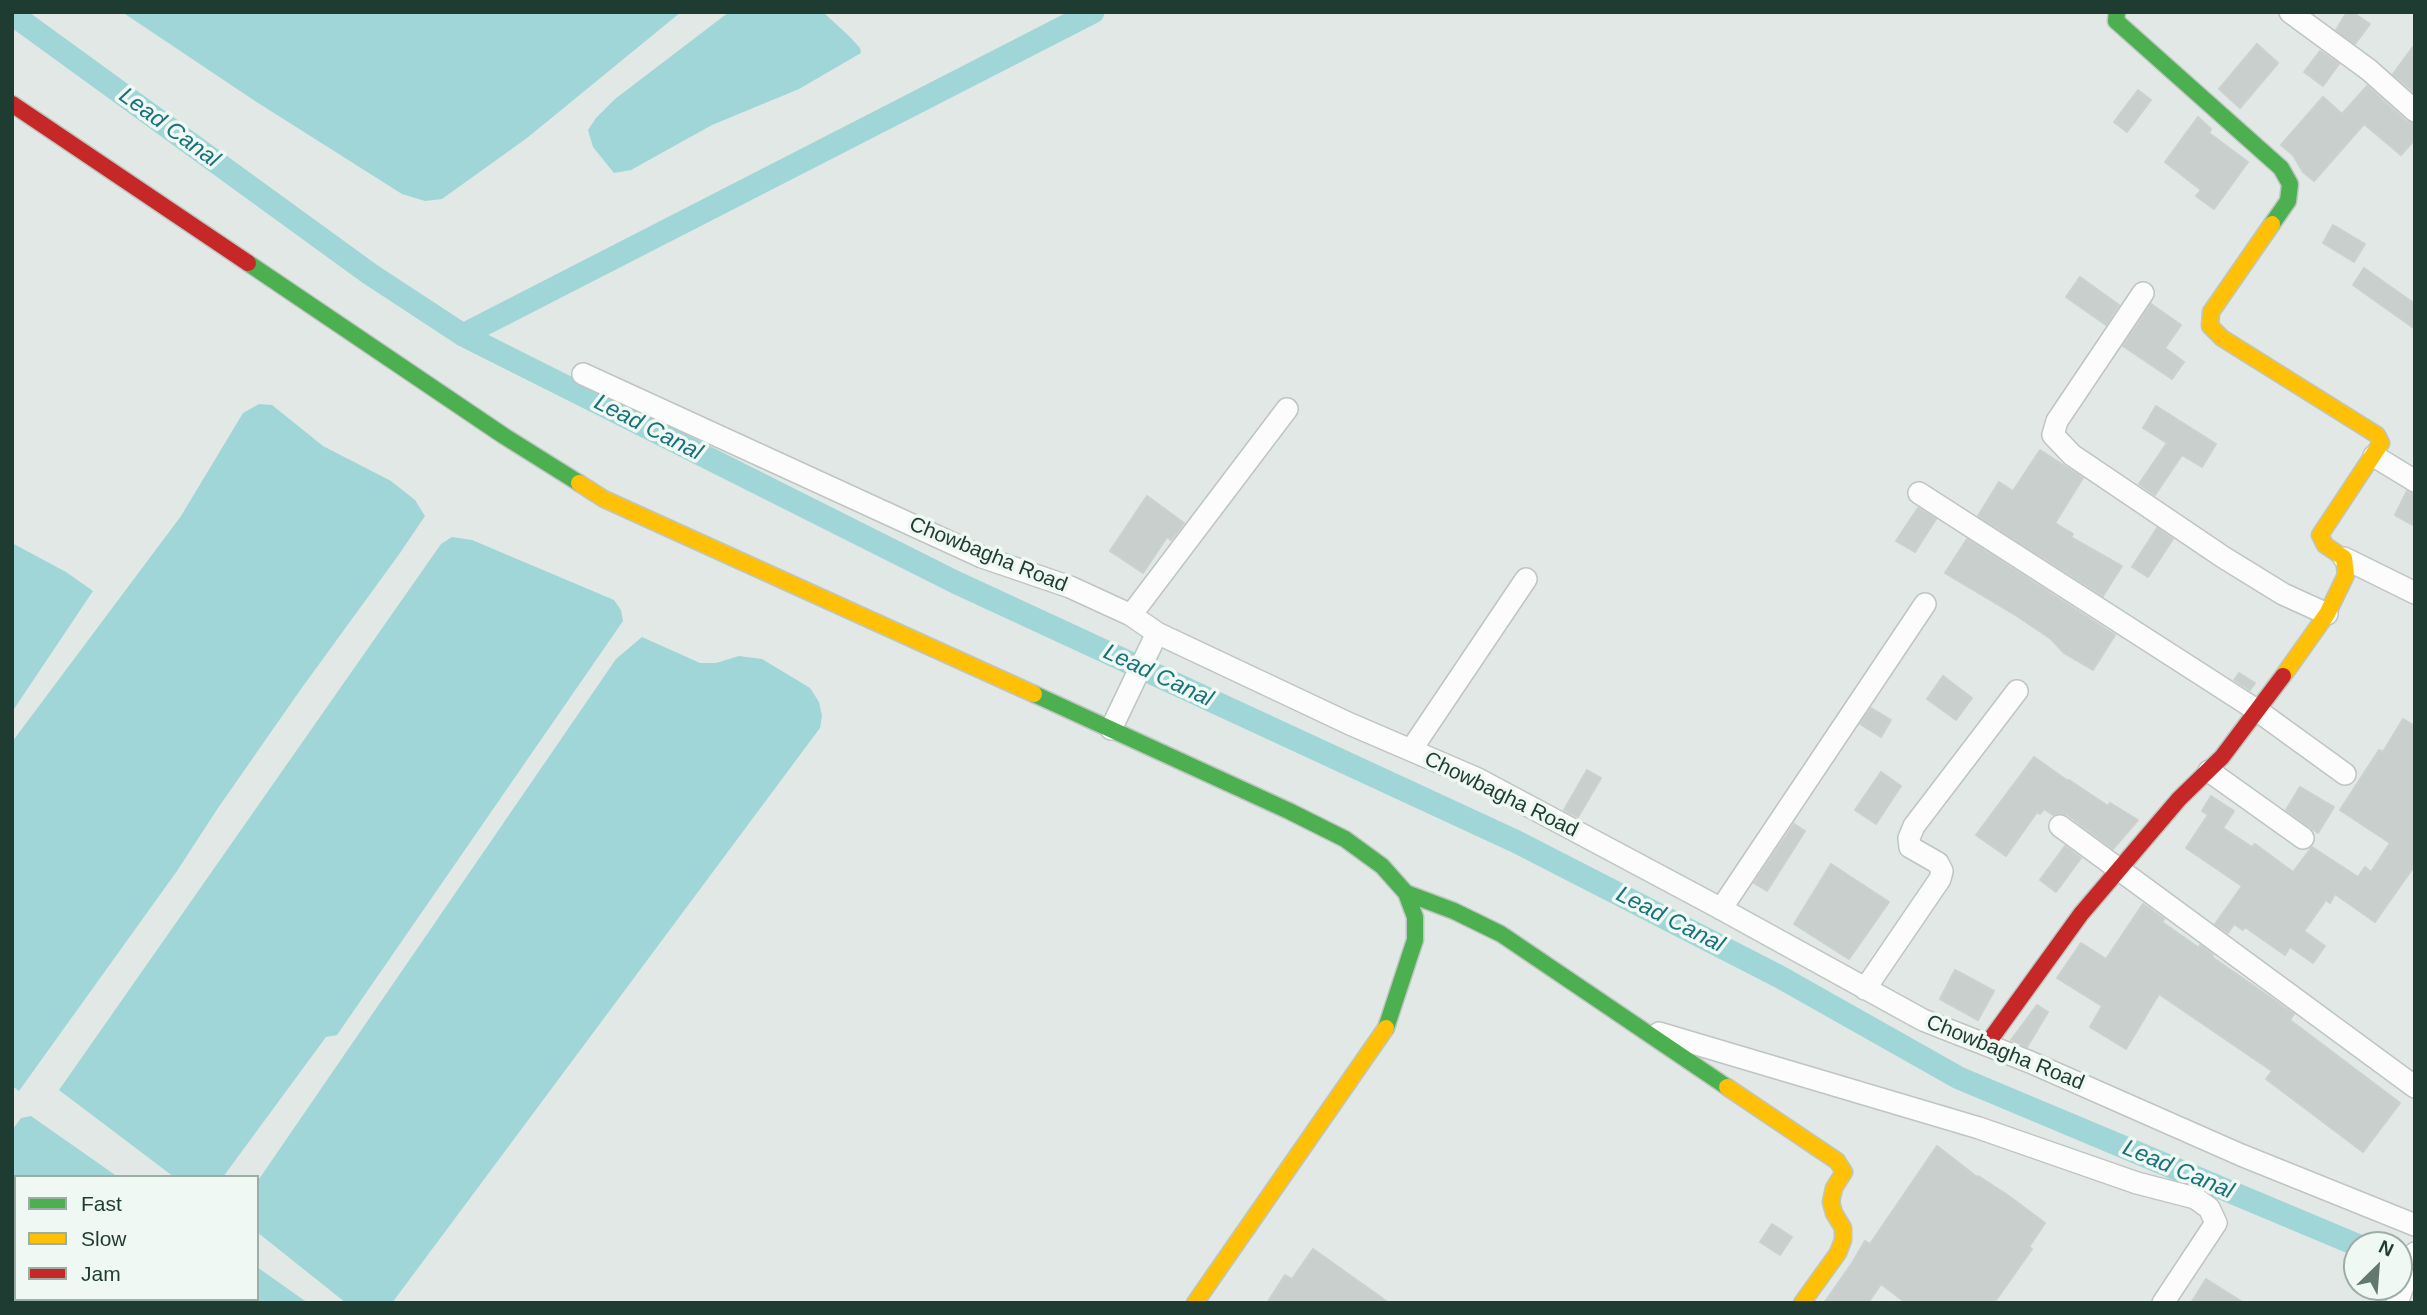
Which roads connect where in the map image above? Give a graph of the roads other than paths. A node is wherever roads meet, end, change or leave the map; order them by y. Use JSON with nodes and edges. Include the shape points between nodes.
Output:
{"nodes":[{"id":1,"x":2117,"y":12,"type":"edge"},
{"id":2,"x":2290,"y":12,"type":"edge"},
{"id":3,"x":12,"y":104,"type":"edge"},
{"id":4,"x":2415,"y":111,"type":"edge"},
{"id":5,"x":2143,"y":293,"type":"dead end"},
{"id":6,"x":583,"y":373,"type":"dead end"},
{"id":7,"x":1287,"y":409,"type":"dead end"},
{"id":8,"x":2374,"y":456,"type":"junction"},
{"id":9,"x":2415,"y":481,"type":"edge"},
{"id":10,"x":1919,"y":494,"type":"dead end"},
{"id":11,"x":2344,"y":558,"type":"junction"},
{"id":12,"x":1526,"y":579,"type":"dead end"},
{"id":13,"x":2415,"y":593,"type":"edge"},
{"id":14,"x":1925,"y":604,"type":"dead end"},
{"id":15,"x":2327,"y":614,"type":"junction"},
{"id":16,"x":1130,"y":615,"type":"junction"},
{"id":17,"x":1157,"y":633,"type":"junction"},
{"id":18,"x":2017,"y":691,"type":"dead end"},
{"id":19,"x":2258,"y":711,"type":"junction"},
{"id":20,"x":1111,"y":729,"type":"junction"},
{"id":21,"x":1411,"y":750,"type":"junction"},
{"id":22,"x":2209,"y":771,"type":"junction"},
{"id":23,"x":2346,"y":774,"type":"dead end"},
{"id":24,"x":2060,"y":826,"type":"dead end"},
{"id":25,"x":2303,"y":838,"type":"dead end"},
{"id":26,"x":2119,"y":868,"type":"junction"},
{"id":27,"x":1406,"y":892,"type":"junction"},
{"id":28,"x":1721,"y":909,"type":"junction"},
{"id":29,"x":1865,"y":989,"type":"junction"},
{"id":30,"x":1640,"y":1027,"type":"junction"},
{"id":31,"x":1987,"y":1044,"type":"junction"},
{"id":32,"x":2415,"y":1087,"type":"edge"},
{"id":33,"x":2415,"y":1225,"type":"edge"},
{"id":34,"x":1195,"y":1303,"type":"edge"},
{"id":35,"x":1802,"y":1303,"type":"edge"},
{"id":36,"x":2163,"y":1303,"type":"edge"}],
"edges":[{"from":1,"to":8,"type":"street","via":[[2116,21],[2281,168],[2290,184],[2288,201],[2211,312],[2210,326],[2377,435],[2381,443]]},
{"from":2,"to":4,"type":"street"},
{"from":3,"to":20,"type":"street","via":[[604,499]]},
{"from":5,"to":15,"type":"street","via":[[2057,421],[2053,435],[2072,455],[2232,563]]},
{"from":6,"to":16,"type":"street","name":"Chowbagha Road","via":[[982,557],[1070,587]]},
{"from":7,"to":16,"type":"street"},
{"from":8,"to":9,"type":"street"},
{"from":8,"to":11,"type":"street","via":[[2320,535],[2325,545]]},
{"from":10,"to":19,"type":"street"},
{"from":11,"to":13,"type":"street"},
{"from":11,"to":15,"type":"street","via":[[2346,575]]},
{"from":12,"to":21,"type":"street"},
{"from":14,"to":28,"type":"street"},
{"from":15,"to":19,"type":"street"},
{"from":16,"to":17,"type":"street","name":"Chowbagha Road"},
{"from":17,"to":20,"type":"street"},
{"from":17,"to":21,"type":"street","name":"Chowbagha Road"},
{"from":18,"to":29,"type":"street","via":[[1914,826],[1910,847],[1938,863],[1940,879]]},
{"from":19,"to":22,"type":"street"},
{"from":19,"to":23,"type":"street"},
{"from":20,"to":27,"type":"street","via":[[1345,839],[1382,866]]},
{"from":21,"to":28,"type":"street","name":"Chowbagha Road","via":[[1478,779]]},
{"from":22,"to":25,"type":"street"},
{"from":22,"to":26,"type":"street"},
{"from":24,"to":26,"type":"street"},
{"from":26,"to":31,"type":"street"},
{"from":26,"to":32,"type":"street"},
{"from":27,"to":30,"type":"street","via":[[1501,934]]},
{"from":27,"to":34,"type":"street","via":[[1415,917],[1415,940],[1385,1028]]},
{"from":28,"to":29,"type":"street","name":"Chowbagha Road"},
{"from":29,"to":31,"type":"street","name":"Chowbagha Road","via":[[1923,1020]]},
{"from":30,"to":35,"type":"street","via":[[1837,1161],[1844,1172],[1831,1202],[1843,1228],[1843,1240]]},
{"from":30,"to":36,"type":"street","via":[[2195,1198],[2209,1208],[2216,1223]]},
{"from":31,"to":33,"type":"street","name":"Chowbagha Road"}]}
